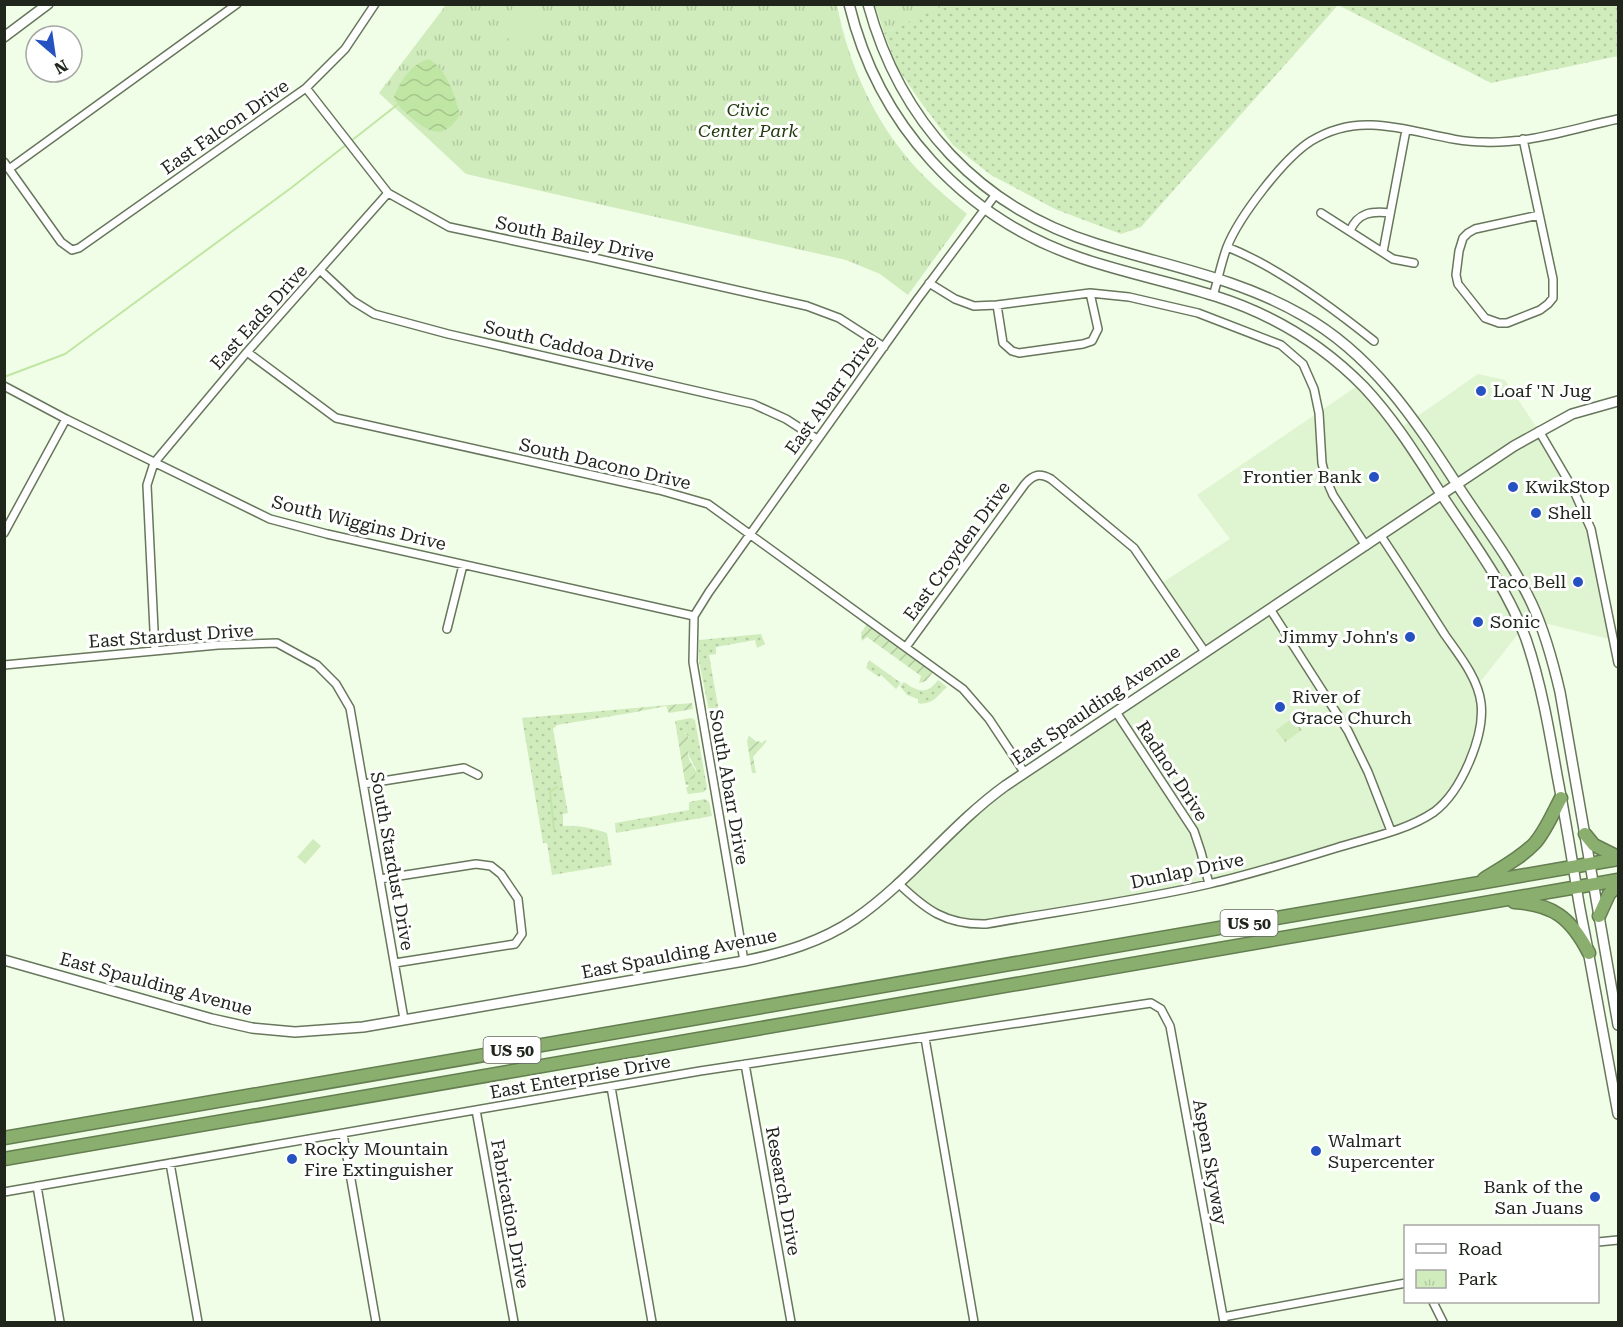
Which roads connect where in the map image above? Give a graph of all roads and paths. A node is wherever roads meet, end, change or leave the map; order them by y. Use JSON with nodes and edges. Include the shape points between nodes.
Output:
{"nodes":[{"id":1,"x":48,"y":4,"type":"edge"},
{"id":2,"x":237,"y":4,"type":"edge"},
{"id":3,"x":375,"y":4,"type":"edge"},
{"id":4,"x":849,"y":4,"type":"edge"},
{"id":5,"x":868,"y":4,"type":"edge"},
{"id":6,"x":4,"y":37,"type":"edge"},
{"id":7,"x":306,"y":88,"type":"junction"},
{"id":8,"x":1618,"y":119,"type":"edge"},
{"id":9,"x":1406,"y":130,"type":"junction"},
{"id":10,"x":1523,"y":139,"type":"junction"},
{"id":11,"x":4,"y":162,"type":"edge"},
{"id":12,"x":9,"y":169,"type":"junction"},
{"id":13,"x":388,"y":193,"type":"junction"},
{"id":14,"x":996,"y":194,"type":"junction"},
{"id":15,"x":985,"y":209,"type":"junction"},
{"id":16,"x":1321,"y":213,"type":"dead end"},
{"id":17,"x":1390,"y":213,"type":"junction"},
{"id":18,"x":1539,"y":216,"type":"junction"},
{"id":19,"x":1350,"y":231,"type":"junction"},
{"id":20,"x":1227,"y":248,"type":"junction"},
{"id":21,"x":1383,"y":252,"type":"junction"},
{"id":22,"x":1414,"y":263,"type":"dead end"},
{"id":23,"x":321,"y":271,"type":"junction"},
{"id":24,"x":1218,"y":278,"type":"junction"},
{"id":25,"x":929,"y":283,"type":"junction"},
{"id":26,"x":1090,"y":294,"type":"junction"},
{"id":27,"x":1213,"y":296,"type":"junction"},
{"id":28,"x":997,"y":305,"type":"junction"},
{"id":29,"x":1374,"y":341,"type":"dead end"},
{"id":30,"x":884,"y":347,"type":"junction"},
{"id":31,"x":247,"y":352,"type":"junction"},
{"id":32,"x":4,"y":386,"type":"edge"},
{"id":33,"x":1618,"y":401,"type":"edge"},
{"id":34,"x":66,"y":419,"type":"junction"},
{"id":35,"x":1539,"y":431,"type":"junction"},
{"id":36,"x":818,"y":439,"type":"junction"},
{"id":37,"x":154,"y":463,"type":"junction"},
{"id":38,"x":1457,"y":484,"type":"junction"},
{"id":39,"x":1442,"y":495,"type":"junction"},
{"id":40,"x":4,"y":533,"type":"edge"},
{"id":41,"x":750,"y":535,"type":"junction"},
{"id":42,"x":1381,"y":536,"type":"junction"},
{"id":43,"x":1366,"y":546,"type":"junction"},
{"id":44,"x":463,"y":565,"type":"junction"},
{"id":45,"x":1270,"y":609,"type":"junction"},
{"id":46,"x":694,"y":616,"type":"junction"},
{"id":47,"x":447,"y":629,"type":"dead end"},
{"id":48,"x":906,"y":647,"type":"junction"},
{"id":49,"x":155,"y":651,"type":"junction"},
{"id":50,"x":1205,"y":652,"type":"junction"},
{"id":51,"x":1618,"y":663,"type":"edge"},
{"id":52,"x":4,"y":664,"type":"edge"},
{"id":53,"x":350,"y":708,"type":"joint"},
{"id":54,"x":1116,"y":712,"type":"junction"},
{"id":55,"x":1024,"y":772,"type":"junction"},
{"id":56,"x":478,"y":775,"type":"dead end"},
{"id":57,"x":364,"y":784,"type":"junction"},
{"id":58,"x":1561,"y":798,"type":"junction"},
{"id":59,"x":1391,"y":831,"type":"junction"},
{"id":60,"x":1585,"y":834,"type":"junction"},
{"id":61,"x":1618,"y":858,"type":"edge"},
{"id":62,"x":1590,"y":864,"type":"junction"},
{"id":63,"x":1573,"y":866,"type":"junction"},
{"id":64,"x":380,"y":879,"type":"junction"},
{"id":65,"x":1618,"y":880,"type":"edge"},
{"id":66,"x":898,"y":883,"type":"junction"},
{"id":67,"x":1478,"y":883,"type":"junction"},
{"id":68,"x":1209,"y":884,"type":"junction"},
{"id":69,"x":1593,"y":884,"type":"junction"},
{"id":70,"x":1618,"y":885,"type":"edge"},
{"id":71,"x":1576,"y":887,"type":"junction"},
{"id":72,"x":1494,"y":902,"type":"junction"},
{"id":73,"x":1599,"y":916,"type":"junction"},
{"id":74,"x":1589,"y":953,"type":"junction"},
{"id":75,"x":4,"y":960,"type":"edge"},
{"id":76,"x":744,"y":961,"type":"junction"},
{"id":77,"x":395,"y":963,"type":"junction"},
{"id":78,"x":1161,"y":1009,"type":"joint"},
{"id":79,"x":404,"y":1019,"type":"junction"},
{"id":80,"x":1618,"y":1025,"type":"edge"},
{"id":81,"x":925,"y":1038,"type":"junction"},
{"id":82,"x":745,"y":1064,"type":"junction"},
{"id":83,"x":611,"y":1087,"type":"junction"},
{"id":84,"x":476,"y":1110,"type":"junction"},
{"id":85,"x":1618,"y":1114,"type":"edge"},
{"id":86,"x":343,"y":1134,"type":"junction"},
{"id":87,"x":4,"y":1138,"type":"edge"},
{"id":88,"x":4,"y":1159,"type":"edge"},
{"id":89,"x":170,"y":1163,"type":"junction"},
{"id":90,"x":37,"y":1186,"type":"junction"},
{"id":91,"x":4,"y":1192,"type":"edge"},
{"id":92,"x":1618,"y":1239,"type":"edge"},
{"id":93,"x":1599,"y":1242,"type":"edge"},
{"id":94,"x":1404,"y":1283,"type":"edge"},
{"id":95,"x":1433,"y":1303,"type":"edge"},
{"id":96,"x":1223,"y":1320,"type":"edge"},
{"id":97,"x":60,"y":1323,"type":"edge"},
{"id":98,"x":198,"y":1323,"type":"edge"},
{"id":99,"x":376,"y":1323,"type":"edge"},
{"id":100,"x":514,"y":1323,"type":"edge"},
{"id":101,"x":652,"y":1323,"type":"edge"},
{"id":102,"x":791,"y":1323,"type":"edge"},
{"id":103,"x":975,"y":1323,"type":"edge"},
{"id":104,"x":1443,"y":1323,"type":"edge"}],
"edges":[{"from":1,"to":6,"type":"main road"},
{"from":2,"to":12,"type":"street"},
{"from":3,"to":7,"type":"street","name":"East Falcon Drive","via":[[345,49]]},
{"from":4,"to":15,"type":"main road","via":[[865,57],[889,107],[933,163]]},
{"from":5,"to":14,"type":"main road","via":[[888,63],[913,108],[960,165]]},
{"from":7,"to":12,"type":"street","name":"East Falcon Drive","via":[[79,249],[72,250],[61,242]]},
{"from":7,"to":13,"type":"street","name":"South Bailey Drive"},
{"from":8,"to":10,"type":"street"},
{"from":9,"to":10,"type":"street","via":[[1468,141]]},
{"from":9,"to":17,"type":"street"},
{"from":9,"to":20,"type":"street","via":[[1356,125],[1325,133],[1309,142],[1258,196]]},
{"from":10,"to":18,"type":"street"},
{"from":11,"to":12,"type":"street"},
{"from":13,"to":23,"type":"street","name":"East Eads Drive"},
{"from":13,"to":30,"type":"street","name":"South Bailey Drive","via":[[449,227],[824,312]]},
{"from":14,"to":15,"type":"street","name":"East Abarr Drive"},
{"from":14,"to":24,"type":"main road","via":[[1035,219],[1071,235]]},
{"from":15,"to":25,"type":"street","name":"East Abarr Drive"},
{"from":15,"to":27,"type":"main road","via":[[1026,235],[1065,253]]},
{"from":16,"to":19,"type":"street"},
{"from":17,"to":19,"type":"street","via":[[1378,211],[1359,216]]},
{"from":17,"to":21,"type":"street"},
{"from":18,"to":18,"type":"street","via":[[1553,279],[1553,298],[1540,310],[1507,323],[1485,318],[1458,284],[1462,238],[1474,229]]},
{"from":19,"to":21,"type":"street"},
{"from":20,"to":24,"type":"street"},
{"from":20,"to":29,"type":"street","via":[[1255,260],[1329,306]]},
{"from":21,"to":22,"type":"street"},
{"from":23,"to":31,"type":"street","name":"East Eads Drive"},
{"from":23,"to":36,"type":"street","name":"South Caddoa Drive","via":[[353,301],[374,314],[753,404]]},
{"from":24,"to":27,"type":"street"},
{"from":24,"to":38,"type":"main road","via":[[1302,314],[1356,354],[1401,401]]},
{"from":25,"to":28,"type":"street","via":[[968,305]]},
{"from":25,"to":30,"type":"street","name":"East Abarr Drive"},
{"from":26,"to":28,"type":"street"},
{"from":26,"to":28,"type":"street","via":[[1098,329],[1092,341],[1019,353],[1008,350],[1003,343]]},
{"from":26,"to":43,"type":"street","via":[[1129,297],[1198,313],[1281,345],[1303,364],[1319,413],[1326,479]]},
{"from":27,"to":39,"type":"main road","via":[[1293,330],[1344,368],[1386,412]]},
{"from":30,"to":36,"type":"street","name":"East Abarr Drive"},
{"from":31,"to":37,"type":"street","name":"East Eads Drive"},
{"from":31,"to":41,"type":"street","name":"South Dacono Drive","via":[[336,418],[659,490],[708,504]]},
{"from":32,"to":34,"type":"street","name":"South Wiggins Drive"},
{"from":33,"to":35,"type":"main road","name":"East Spaulding Avenue","via":[[1572,414]]},
{"from":34,"to":37,"type":"street","name":"South Wiggins Drive"},
{"from":34,"to":40,"type":"street"},
{"from":35,"to":38,"type":"main road","name":"East Spaulding Avenue"},
{"from":35,"to":51,"type":"street","via":[[1591,529]]},
{"from":36,"to":41,"type":"street","name":"East Abarr Drive"},
{"from":37,"to":44,"type":"street","name":"South Wiggins Drive","via":[[270,519]]},
{"from":37,"to":49,"type":"street","via":[[147,485]]},
{"from":38,"to":39,"type":"main road","name":"East Spaulding Avenue"},
{"from":38,"to":60,"type":"main road","via":[[1532,603],[1547,641]]},
{"from":39,"to":42,"type":"main road","name":"East Spaulding Avenue"},
{"from":39,"to":58,"type":"main road","via":[[1494,573],[1520,625],[1541,694]]},
{"from":41,"to":46,"type":"street","name":"East Abarr Drive"},
{"from":41,"to":48,"type":"street","name":"South Dacono Drive"},
{"from":42,"to":43,"type":"main road","name":"East Spaulding Avenue"},
{"from":42,"to":59,"type":"street","name":"Dunlap Drive","via":[[1477,686],[1481,718],[1465,770],[1449,797],[1435,811]]},
{"from":43,"to":45,"type":"main road","name":"East Spaulding Avenue"},
{"from":44,"to":46,"type":"street","name":"South Wiggins Drive"},
{"from":44,"to":47,"type":"street"},
{"from":45,"to":50,"type":"main road","name":"East Spaulding Avenue"},
{"from":45,"to":59,"type":"street","via":[[1348,731]]},
{"from":46,"to":76,"type":"street","name":"South Abarr Drive","via":[[695,676]]},
{"from":48,"to":50,"type":"street","name":"East Croyden Drive","via":[[1025,484],[1040,474],[1130,543]]},
{"from":48,"to":55,"type":"street","name":"South Dacono Drive","via":[[971,698]]},
{"from":49,"to":52,"type":"street","name":"East Stardust Drive"},
{"from":49,"to":53,"type":"street","name":"East Stardust Drive","via":[[277,644],[317,665],[336,684]]},
{"from":50,"to":54,"type":"main road","name":"East Spaulding Avenue"},
{"from":53,"to":57,"type":"street","name":"South Stardust Drive"},
{"from":54,"to":55,"type":"main road","name":"East Spaulding Avenue"},
{"from":54,"to":68,"type":"street","name":"Radnor Drive","via":[[1191,827]]},
{"from":55,"to":66,"type":"main road","name":"East Spaulding Avenue","via":[[977,807]]},
{"from":56,"to":57,"type":"street","via":[[464,768]]},
{"from":57,"to":64,"type":"street","name":"South Stardust Drive"},
{"from":58,"to":63,"type":"main road"},
{"from":58,"to":67,"type":"highway","via":[[1536,842]]},
{"from":59,"to":68,"type":"street","name":"Dunlap Drive"},
{"from":60,"to":61,"type":"highway"},
{"from":60,"to":62,"type":"main road"},
{"from":61,"to":62,"type":"highway","number":"US 50"},
{"from":62,"to":63,"type":"highway","number":"US 50"},
{"from":62,"to":69,"type":"main road"},
{"from":63,"to":67,"type":"highway","number":"US 50"},
{"from":63,"to":71,"type":"main road"},
{"from":64,"to":77,"type":"street","name":"South Stardust Drive"},
{"from":64,"to":77,"type":"street","via":[[476,864],[491,866],[518,899],[522,934],[514,944]]},
{"from":65,"to":69,"type":"highway","number":"US 50"},
{"from":66,"to":68,"type":"street","name":"Dunlap Drive","via":[[942,918],[969,924]]},
{"from":66,"to":76,"type":"main road","name":"East Spaulding Avenue","via":[[865,912],[826,936]]},
{"from":67,"to":87,"type":"highway","number":"US 50"},
{"from":69,"to":71,"type":"highway","number":"US 50"},
{"from":69,"to":73,"type":"main road"},
{"from":70,"to":73,"type":"highway"},
{"from":71,"to":72,"type":"highway","number":"US 50"},
{"from":71,"to":74,"type":"main road"},
{"from":72,"to":74,"type":"highway","via":[[1526,903],[1551,910],[1572,926]]},
{"from":72,"to":88,"type":"highway","number":"US 50"},
{"from":73,"to":80,"type":"main road"},
{"from":74,"to":85,"type":"main road"},
{"from":75,"to":79,"type":"main road","name":"East Spaulding Avenue","via":[[252,1028],[326,1031]]},
{"from":76,"to":79,"type":"main road","name":"East Spaulding Avenue"},
{"from":77,"to":79,"type":"street","name":"South Stardust Drive"},
{"from":78,"to":81,"type":"street","name":"East Enterprise Drive","via":[[1142,1004]]},
{"from":78,"to":96,"type":"street","name":"Aspen Skyway","via":[[1170,1026]]},
{"from":81,"to":82,"type":"street","name":"East Enterprise Drive"},
{"from":81,"to":103,"type":"street"},
{"from":82,"to":83,"type":"street","name":"East Enterprise Drive"},
{"from":82,"to":102,"type":"street","name":"Research Drive"},
{"from":83,"to":84,"type":"street","name":"East Enterprise Drive"},
{"from":83,"to":101,"type":"street"},
{"from":84,"to":86,"type":"street","name":"East Enterprise Drive"},
{"from":84,"to":100,"type":"street","name":"Fabrication Drive"},
{"from":86,"to":89,"type":"street","name":"East Enterprise Drive"},
{"from":86,"to":99,"type":"street"},
{"from":89,"to":90,"type":"street","name":"East Enterprise Drive"},
{"from":89,"to":98,"type":"street"},
{"from":90,"to":91,"type":"street","name":"East Enterprise Drive"},
{"from":90,"to":97,"type":"street"},
{"from":92,"to":93,"type":"street"},
{"from":94,"to":96,"type":"street"},
{"from":95,"to":104,"type":"street"}]}
